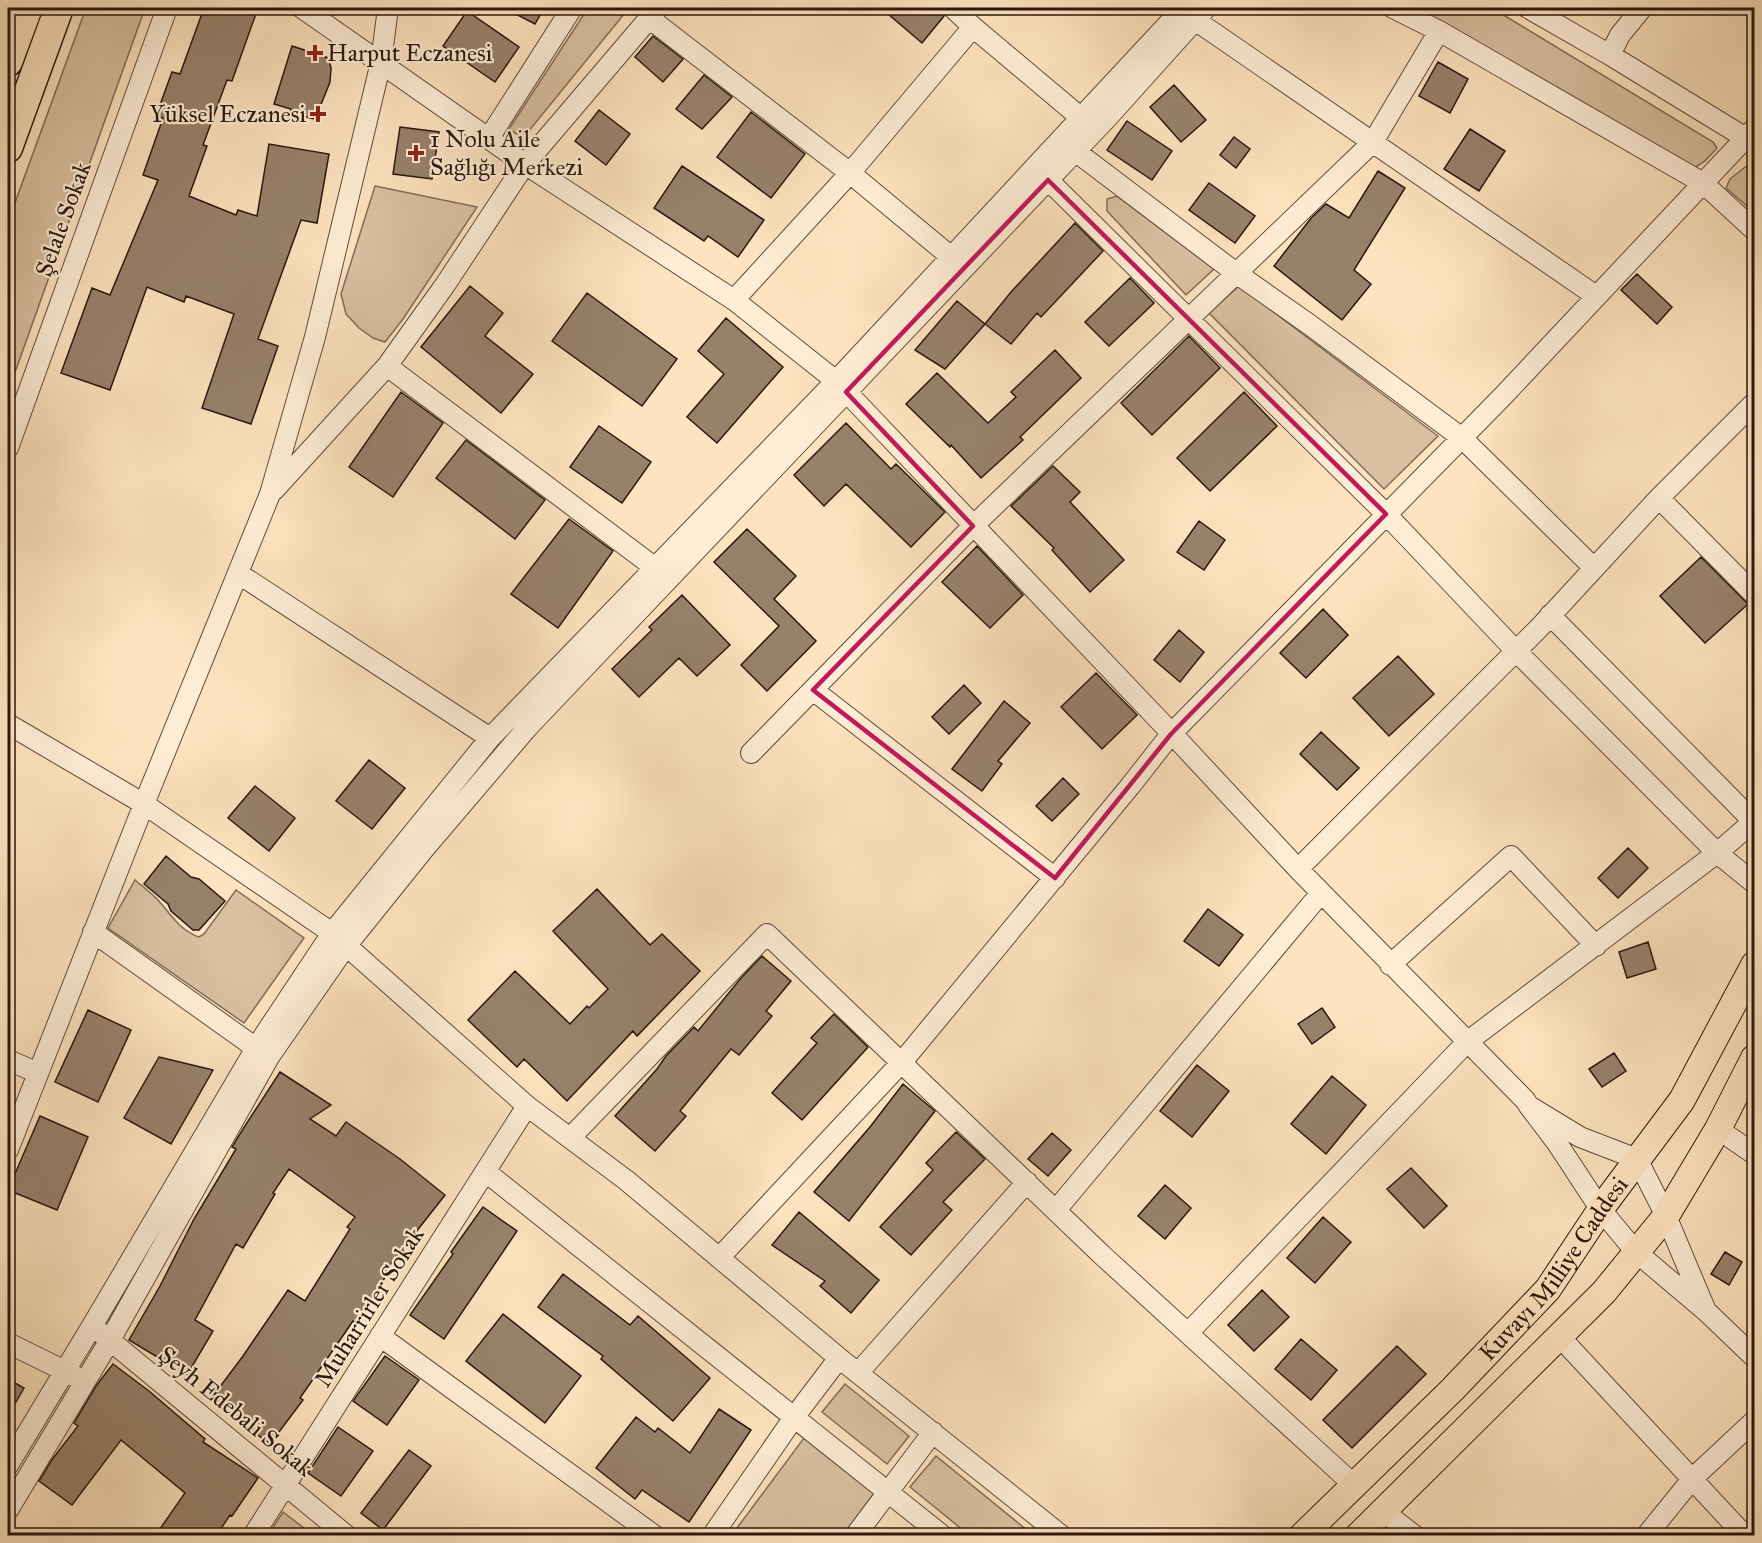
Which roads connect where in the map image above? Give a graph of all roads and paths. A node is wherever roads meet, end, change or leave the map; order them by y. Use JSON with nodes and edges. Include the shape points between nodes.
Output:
{"nodes":[{"id":1,"x":28,"y":8,"type":"edge"},
{"id":2,"x":59,"y":8,"type":"edge"},
{"id":3,"x":167,"y":8,"type":"edge"},
{"id":4,"x":302,"y":8,"type":"edge"},
{"id":5,"x":388,"y":8,"type":"edge"},
{"id":6,"x":572,"y":8,"type":"edge"},
{"id":7,"x":953,"y":8,"type":"edge"},
{"id":8,"x":1393,"y":8,"type":"edge"},
{"id":9,"x":1528,"y":8,"type":"edge"},
{"id":10,"x":1642,"y":8,"type":"edge"},
{"id":11,"x":1194,"y":12,"type":"edge"},
{"id":12,"x":653,"y":13,"type":"edge"},
{"id":13,"x":973,"y":27,"type":"junction"},
{"id":14,"x":1439,"y":31,"type":"junction"},
{"id":15,"x":1610,"y":55,"type":"junction"},
{"id":16,"x":8,"y":62,"type":"edge"},
{"id":17,"x":381,"y":62,"type":"junction"},
{"id":18,"x":1080,"y":117,"type":"junction"},
{"id":19,"x":1752,"y":136,"type":"edge"},
{"id":20,"x":489,"y":138,"type":"junction"},
{"id":21,"x":1373,"y":142,"type":"junction"},
{"id":22,"x":8,"y":148,"type":"edge"},
{"id":23,"x":1075,"y":151,"type":"junction"},
{"id":24,"x":525,"y":164,"type":"junction"},
{"id":25,"x":850,"y":173,"type":"junction"},
{"id":26,"x":1048,"y":180,"type":"junction"},
{"id":27,"x":1703,"y":183,"type":"junction"},
{"id":28,"x":1755,"y":230,"type":"edge"},
{"id":29,"x":950,"y":256,"type":"junction"},
{"id":30,"x":1236,"y":273,"type":"junction"},
{"id":31,"x":1596,"y":296,"type":"junction"},
{"id":32,"x":734,"y":300,"type":"junction"},
{"id":33,"x":1189,"y":320,"type":"junction"},
{"id":34,"x":387,"y":366,"type":"junction"},
{"id":35,"x":841,"y":386,"type":"junction"},
{"id":36,"x":1755,"y":403,"type":"edge"},
{"id":37,"x":1462,"y":438,"type":"junction"},
{"id":38,"x":8,"y":448,"type":"edge"},
{"id":39,"x":270,"y":494,"type":"junction"},
{"id":40,"x":1659,"y":498,"type":"junction"},
{"id":41,"x":1386,"y":514,"type":"junction"},
{"id":42,"x":973,"y":526,"type":"junction"},
{"id":43,"x":654,"y":567,"type":"junction"},
{"id":44,"x":1594,"y":568,"type":"junction"},
{"id":45,"x":239,"y":574,"type":"junction"},
{"id":46,"x":1755,"y":594,"type":"edge"},
{"id":47,"x":1550,"y":615,"type":"junction"},
{"id":48,"x":1516,"y":651,"type":"junction"},
{"id":49,"x":813,"y":690,"type":"junction"},
{"id":50,"x":8,"y":724,"type":"edge"},
{"id":51,"x":1171,"y":734,"type":"junction"},
{"id":52,"x":490,"y":738,"type":"junction"},
{"id":53,"x":751,"y":753,"type":"dead end"},
{"id":54,"x":144,"y":804,"type":"junction"},
{"id":55,"x":1754,"y":822,"type":"edge"},
{"id":56,"x":1717,"y":853,"type":"junction"},
{"id":57,"x":1298,"y":869,"type":"junction"},
{"id":58,"x":1055,"y":878,"type":"junction"},
{"id":59,"x":1755,"y":883,"type":"edge"},
{"id":60,"x":1321,"y":893,"type":"junction"},
{"id":61,"x":93,"y":932,"type":"junction"},
{"id":62,"x":339,"y":940,"type":"junction"},
{"id":63,"x":1596,"y":946,"type":"junction"},
{"id":64,"x":1390,"y":965,"type":"junction"},
{"id":65,"x":1755,"y":965,"type":"edge"},
{"id":66,"x":1467,"y":1042,"type":"junction"},
{"id":67,"x":256,"y":1048,"type":"junction"},
{"id":68,"x":1755,"y":1058,"type":"edge"},
{"id":69,"x":8,"y":1060,"type":"edge"},
{"id":70,"x":902,"y":1062,"type":"junction"},
{"id":71,"x":38,"y":1073,"type":"junction"},
{"id":72,"x":527,"y":1106,"type":"junction"},
{"id":73,"x":1529,"y":1106,"type":"junction"},
{"id":74,"x":1718,"y":1129,"type":"junction"},
{"id":75,"x":570,"y":1138,"type":"junction"},
{"id":76,"x":8,"y":1150,"type":"edge"},
{"id":77,"x":1755,"y":1154,"type":"edge"},
{"id":78,"x":1638,"y":1159,"type":"junction"},
{"id":79,"x":486,"y":1172,"type":"junction"},
{"id":80,"x":1027,"y":1182,"type":"junction"},
{"id":81,"x":1056,"y":1210,"type":"junction"},
{"id":82,"x":1601,"y":1210,"type":"junction"},
{"id":83,"x":1666,"y":1216,"type":"junction"},
{"id":84,"x":1636,"y":1252,"type":"junction"},
{"id":85,"x":719,"y":1258,"type":"junction"},
{"id":86,"x":1706,"y":1311,"type":"junction"},
{"id":87,"x":92,"y":1326,"type":"junction"},
{"id":88,"x":1188,"y":1333,"type":"junction"},
{"id":89,"x":380,"y":1336,"type":"junction"},
{"id":90,"x":1559,"y":1336,"type":"junction"},
{"id":91,"x":110,"y":1340,"type":"junction"},
{"id":92,"x":8,"y":1343,"type":"edge"},
{"id":93,"x":1755,"y":1357,"type":"edge"},
{"id":94,"x":839,"y":1358,"type":"junction"},
{"id":95,"x":65,"y":1371,"type":"junction"},
{"id":96,"x":858,"y":1373,"type":"junction"},
{"id":97,"x":86,"y":1380,"type":"junction"},
{"id":98,"x":795,"y":1416,"type":"junction"},
{"id":99,"x":1755,"y":1421,"type":"edge"},
{"id":100,"x":933,"y":1432,"type":"junction"},
{"id":101,"x":8,"y":1465,"type":"edge"},
{"id":102,"x":1693,"y":1478,"type":"junction"},
{"id":103,"x":287,"y":1485,"type":"junction"},
{"id":104,"x":1354,"y":1485,"type":"junction"},
{"id":105,"x":889,"y":1492,"type":"junction"},
{"id":106,"x":8,"y":1510,"type":"edge"},
{"id":107,"x":1384,"y":1512,"type":"junction"},
{"id":108,"x":253,"y":1536,"type":"edge"},
{"id":109,"x":347,"y":1536,"type":"edge"},
{"id":110,"x":655,"y":1536,"type":"edge"},
{"id":111,"x":712,"y":1536,"type":"edge"},
{"id":112,"x":855,"y":1536,"type":"edge"},
{"id":113,"x":943,"y":1536,"type":"edge"},
{"id":114,"x":1062,"y":1536,"type":"edge"},
{"id":115,"x":1302,"y":1536,"type":"edge"},
{"id":116,"x":1358,"y":1536,"type":"edge"},
{"id":117,"x":1415,"y":1536,"type":"edge"},
{"id":118,"x":1646,"y":1536,"type":"edge"},
{"id":119,"x":1745,"y":1536,"type":"edge"}],
"edges":[{"from":1,"to":16,"type":"highway"},
{"from":2,"to":22,"type":"highway"},
{"from":3,"to":38,"type":"street","name":"Şelale Sokak"},
{"from":4,"to":17,"type":"street"},
{"from":5,"to":17,"type":"street"},
{"from":6,"to":20,"type":"street"},
{"from":7,"to":13,"type":"street"},
{"from":8,"to":14,"type":"street"},
{"from":9,"to":15,"type":"street"},
{"from":10,"to":15,"type":"street"},
{"from":11,"to":18,"type":"street"},
{"from":11,"to":21,"type":"street"},
{"from":11,"to":23,"type":"street"},
{"from":12,"to":24,"type":"street"},
{"from":12,"to":25,"type":"street"},
{"from":13,"to":18,"type":"street"},
{"from":13,"to":25,"type":"street"},
{"from":14,"to":21,"type":"street"},
{"from":14,"to":27,"type":"street"},
{"from":15,"to":19,"type":"street"},
{"from":17,"to":20,"type":"street"},
{"from":17,"to":39,"type":"street","via":[[315,338]]},
{"from":18,"to":29,"type":"street"},
{"from":19,"to":27,"type":"street"},
{"from":20,"to":24,"type":"street"},
{"from":21,"to":30,"type":"street"},
{"from":21,"to":31,"type":"street"},
{"from":23,"to":26,"type":"street"},
{"from":23,"to":30,"type":"street"},
{"from":24,"to":32,"type":"street"},
{"from":24,"to":34,"type":"street"},
{"from":25,"to":29,"type":"street"},
{"from":25,"to":32,"type":"street"},
{"from":26,"to":33,"type":"street"},
{"from":26,"to":35,"type":"street"},
{"from":27,"to":28,"type":"street"},
{"from":27,"to":31,"type":"street"},
{"from":29,"to":35,"type":"street"},
{"from":30,"to":33,"type":"street"},
{"from":30,"to":37,"type":"street"},
{"from":31,"to":37,"type":"street"},
{"from":32,"to":35,"type":"street"},
{"from":33,"to":41,"type":"street"},
{"from":33,"to":42,"type":"street"},
{"from":34,"to":39,"type":"street"},
{"from":34,"to":43,"type":"street"},
{"from":35,"to":42,"type":"street"},
{"from":35,"to":43,"type":"street"},
{"from":35,"to":62,"type":"street","via":[[527,728],[424,849]]},
{"from":36,"to":40,"type":"street"},
{"from":37,"to":41,"type":"street"},
{"from":37,"to":44,"type":"street"},
{"from":39,"to":45,"type":"street"},
{"from":40,"to":44,"type":"street"},
{"from":40,"to":46,"type":"street"},
{"from":41,"to":48,"type":"street"},
{"from":41,"to":51,"type":"street"},
{"from":42,"to":49,"type":"street"},
{"from":42,"to":51,"type":"street"},
{"from":43,"to":52,"type":"street"},
{"from":44,"to":47,"type":"street"},
{"from":45,"to":52,"type":"street"},
{"from":45,"to":54,"type":"street"},
{"from":47,"to":48,"type":"street"},
{"from":47,"to":55,"type":"street"},
{"from":48,"to":56,"type":"street"},
{"from":48,"to":57,"type":"street"},
{"from":49,"to":53,"type":"street"},
{"from":49,"to":58,"type":"street"},
{"from":50,"to":54,"type":"street"},
{"from":51,"to":57,"type":"street"},
{"from":51,"to":58,"type":"street"},
{"from":52,"to":62,"type":"street"},
{"from":54,"to":61,"type":"street"},
{"from":54,"to":62,"type":"street"},
{"from":55,"to":56,"type":"street"},
{"from":56,"to":59,"type":"street"},
{"from":56,"to":63,"type":"street"},
{"from":57,"to":60,"type":"street"},
{"from":58,"to":70,"type":"street"},
{"from":60,"to":64,"type":"street"},
{"from":60,"to":81,"type":"street"},
{"from":61,"to":67,"type":"street"},
{"from":61,"to":71,"type":"street"},
{"from":62,"to":67,"type":"street"},
{"from":62,"to":72,"type":"street"},
{"from":62,"to":91,"type":"street"},
{"from":63,"to":64,"type":"street","via":[[1511,856]]},
{"from":63,"to":66,"type":"street"},
{"from":64,"to":66,"type":"street"},
{"from":65,"to":78,"type":"main road","name":"Kuvayı Milliye Caddesi","via":[[1682,1100]]},
{"from":66,"to":73,"type":"street"},
{"from":66,"to":88,"type":"street"},
{"from":67,"to":87,"type":"street"},
{"from":68,"to":74,"type":"main road","name":"Kuvayı Milliye Caddesi"},
{"from":69,"to":71,"type":"street"},
{"from":70,"to":75,"type":"street","via":[[766,934]]},
{"from":70,"to":80,"type":"street"},
{"from":70,"to":85,"type":"street"},
{"from":71,"to":76,"type":"street"},
{"from":72,"to":75,"type":"street"},
{"from":72,"to":79,"type":"street","name":"Muharrirler Sokak"},
{"from":73,"to":78,"type":"street","via":[[1580,1137]]},
{"from":73,"to":82,"type":"street"},
{"from":74,"to":77,"type":"street"},
{"from":74,"to":83,"type":"main road","name":"Kuvayı Milliye Caddesi"},
{"from":75,"to":85,"type":"street"},
{"from":78,"to":82,"type":"main road","name":"Kuvayı Milliye Caddesi"},
{"from":78,"to":83,"type":"street"},
{"from":79,"to":89,"type":"street","name":"Muharrirler Sokak"},
{"from":79,"to":98,"type":"street"},
{"from":80,"to":81,"type":"street"},
{"from":80,"to":96,"type":"street"},
{"from":81,"to":88,"type":"street"},
{"from":82,"to":84,"type":"street"},
{"from":82,"to":104,"type":"main road","name":"Kuvayı Milliye Caddesi","via":[[1548,1289]]},
{"from":83,"to":84,"type":"main road","name":"Kuvayı Milliye Caddesi"},
{"from":83,"to":86,"type":"street"},
{"from":84,"to":86,"type":"street"},
{"from":84,"to":90,"type":"main road","name":"Kuvayı Milliye Caddesi","via":[[1604,1292]]},
{"from":85,"to":94,"type":"street"},
{"from":86,"to":93,"type":"street"},
{"from":87,"to":91,"type":"street","name":"Şeyh Edebali Sokak"},
{"from":87,"to":95,"type":"street"},
{"from":88,"to":104,"type":"street"},
{"from":89,"to":103,"type":"street","name":"Muharrirler Sokak"},
{"from":89,"to":110,"type":"street"},
{"from":90,"to":102,"type":"street"},
{"from":90,"to":107,"type":"main road","name":"Kuvayı Milliye Caddesi"},
{"from":91,"to":97,"type":"street"},
{"from":91,"to":103,"type":"street","name":"Şeyh Edebali Sokak"},
{"from":92,"to":95,"type":"street"},
{"from":94,"to":96,"type":"street"},
{"from":94,"to":98,"type":"street"},
{"from":95,"to":97,"type":"street"},
{"from":95,"to":101,"type":"street"},
{"from":96,"to":100,"type":"street"},
{"from":97,"to":106,"type":"street"},
{"from":98,"to":105,"type":"street"},
{"from":98,"to":111,"type":"street"},
{"from":99,"to":102,"type":"street"},
{"from":100,"to":105,"type":"street"},
{"from":100,"to":114,"type":"street"},
{"from":102,"to":118,"type":"street"},
{"from":102,"to":119,"type":"street"},
{"from":103,"to":108,"type":"street","name":"Muharrirler Sokak"},
{"from":103,"to":109,"type":"street","name":"Şeyh Edebali Sokak"},
{"from":104,"to":115,"type":"main road","name":"Kuvayı Milliye Caddesi"},
{"from":105,"to":112,"type":"street"},
{"from":105,"to":113,"type":"street"},
{"from":107,"to":116,"type":"main road","name":"Kuvayı Milliye Caddesi"},
{"from":107,"to":117,"type":"street"}]}
